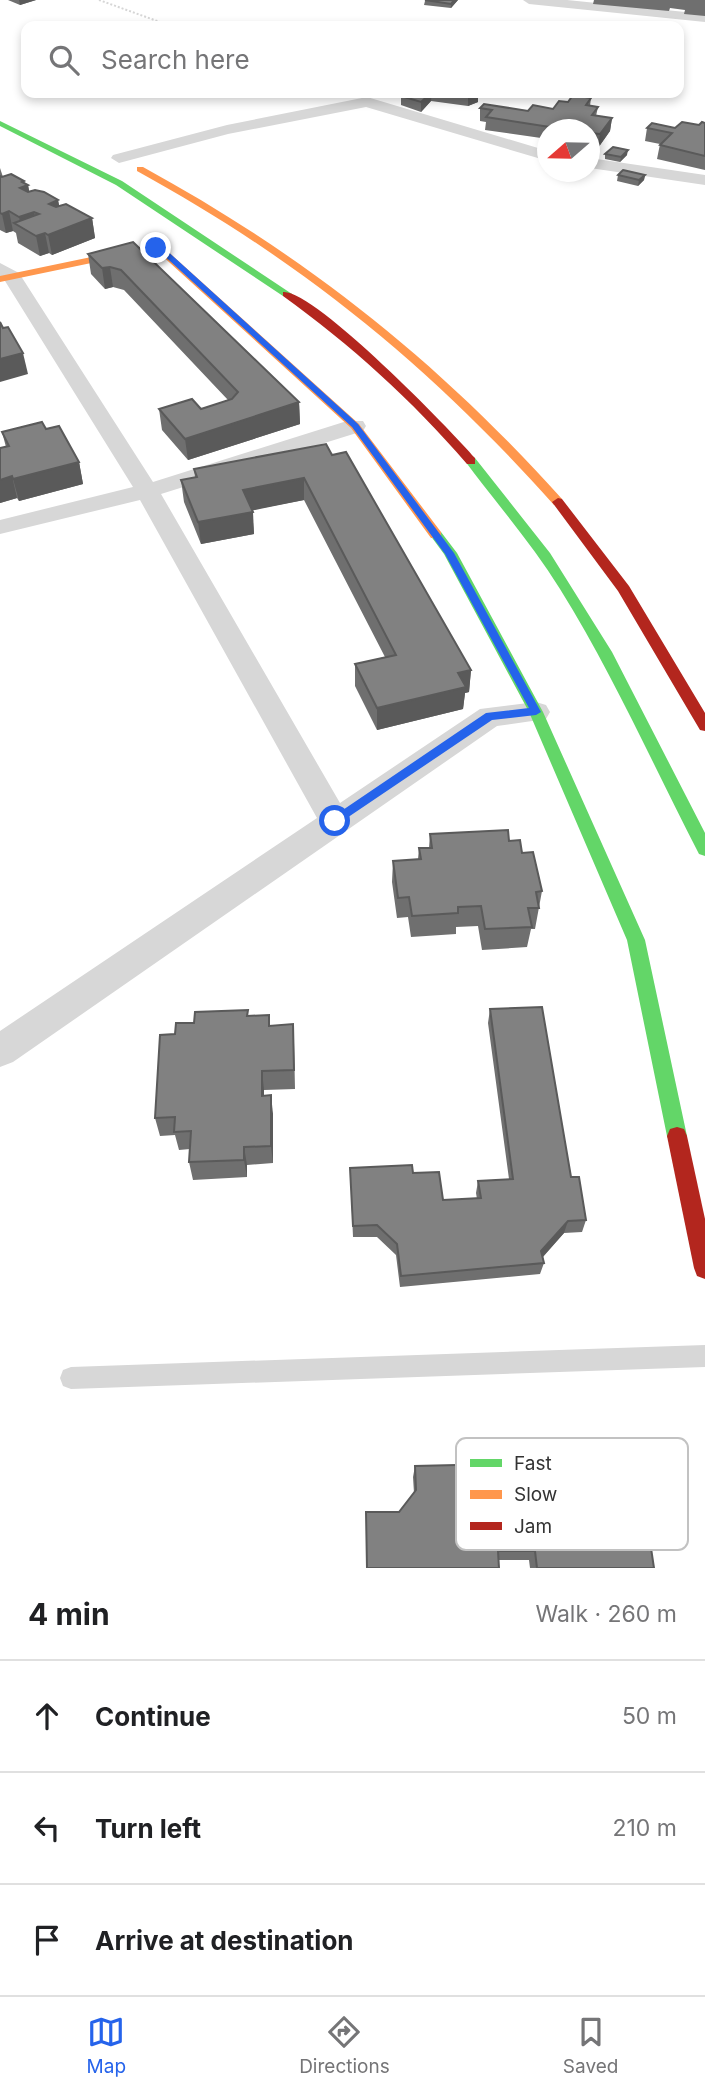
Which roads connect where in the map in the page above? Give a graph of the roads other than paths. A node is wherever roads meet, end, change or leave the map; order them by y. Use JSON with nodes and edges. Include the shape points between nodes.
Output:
{"nodes":[{"id":1,"x":529,"y":0,"type":"edge"},
{"id":2,"x":705,"y":18,"type":"edge"},
{"id":3,"x":0,"y":123,"type":"edge"},
{"id":4,"x":537,"y":153,"type":"edge"},
{"id":5,"x":113,"y":156,"type":"joint"},
{"id":6,"x":600,"y":164,"type":"edge"},
{"id":7,"x":705,"y":180,"type":"edge"},
{"id":8,"x":4,"y":275,"type":"edge"},
{"id":9,"x":355,"y":426,"type":"junction"},
{"id":10,"x":148,"y":491,"type":"junction"},
{"id":11,"x":0,"y":527,"type":"edge"},
{"id":12,"x":536,"y":712,"type":"junction"},
{"id":13,"x":705,"y":726,"type":"edge"},
{"id":14,"x":335,"y":821,"type":"junction"},
{"id":15,"x":705,"y":849,"type":"edge"},
{"id":16,"x":2,"y":1041,"type":"edge"},
{"id":17,"x":705,"y":1268,"type":"edge"},
{"id":18,"x":705,"y":1356,"type":"edge"},
{"id":19,"x":71,"y":1378,"type":"dead end"}],
"edges":[{"from":1,"to":2,"type":"street"},
{"from":3,"to":15,"type":"main road","via":[[119,183],[224,250],[312,311],[376,363],[447,432],[567,587],[626,690]]},
{"from":4,"to":5,"type":"street","via":[[367,102]]},
{"from":5,"to":13,"type":"main road","via":[[213,208],[374,323],[514,452],[569,515],[624,590]]},
{"from":6,"to":7,"type":"street"},
{"from":8,"to":9,"type":"main road","via":[[149,248],[162,250]]},
{"from":8,"to":10,"type":"street"},
{"from":9,"to":10,"type":"street"},
{"from":9,"to":12,"type":"main road","via":[[450,553]]},
{"from":10,"to":11,"type":"street"},
{"from":10,"to":14,"type":"street"},
{"from":12,"to":14,"type":"street","via":[[489,716]]},
{"from":12,"to":17,"type":"main road","via":[[636,940]]},
{"from":14,"to":16,"type":"street"},
{"from":18,"to":19,"type":"lane"}]}
